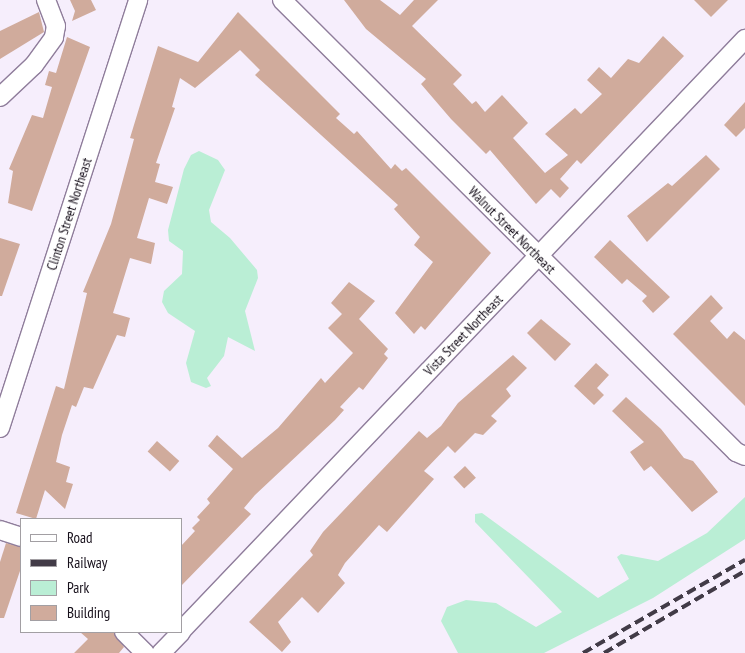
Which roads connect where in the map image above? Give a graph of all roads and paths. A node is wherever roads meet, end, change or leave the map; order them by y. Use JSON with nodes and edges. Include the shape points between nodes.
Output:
{"nodes":[{"id":1,"x":46,"y":0,"type":"edge"},
{"id":2,"x":138,"y":0,"type":"edge"},
{"id":3,"x":282,"y":0,"type":"edge"},
{"id":4,"x":745,"y":38,"type":"edge"},
{"id":5,"x":0,"y":97,"type":"edge"},
{"id":6,"x":538,"y":256,"type":"junction"},
{"id":7,"x":0,"y":428,"type":"edge"},
{"id":8,"x":745,"y":456,"type":"edge"},
{"id":9,"x":0,"y":530,"type":"edge"},
{"id":10,"x":20,"y":537,"type":"edge"},
{"id":11,"x":182,"y":631,"type":"edge"},
{"id":12,"x":125,"y":633,"type":"edge"},
{"id":13,"x":180,"y":633,"type":"edge"},
{"id":14,"x":145,"y":653,"type":"edge"},
{"id":15,"x":161,"y":653,"type":"edge"}],
"edges":[{"from":1,"to":5,"type":"street","via":[[56,26],[54,37],[34,65]]},
{"from":2,"to":7,"type":"street","name":"Clinton Street Northeast"},
{"from":3,"to":6,"type":"street","name":"Walnut Street Northeast"},
{"from":4,"to":6,"type":"street","name":"Vista Street Northeast"},
{"from":6,"to":8,"type":"street","name":"Walnut Street Northeast"},
{"from":6,"to":11,"type":"street","name":"Vista Street Northeast"},
{"from":9,"to":10,"type":"street"},
{"from":12,"to":14,"type":"street"},
{"from":13,"to":15,"type":"street","name":"Vista Street Northeast"}]}
